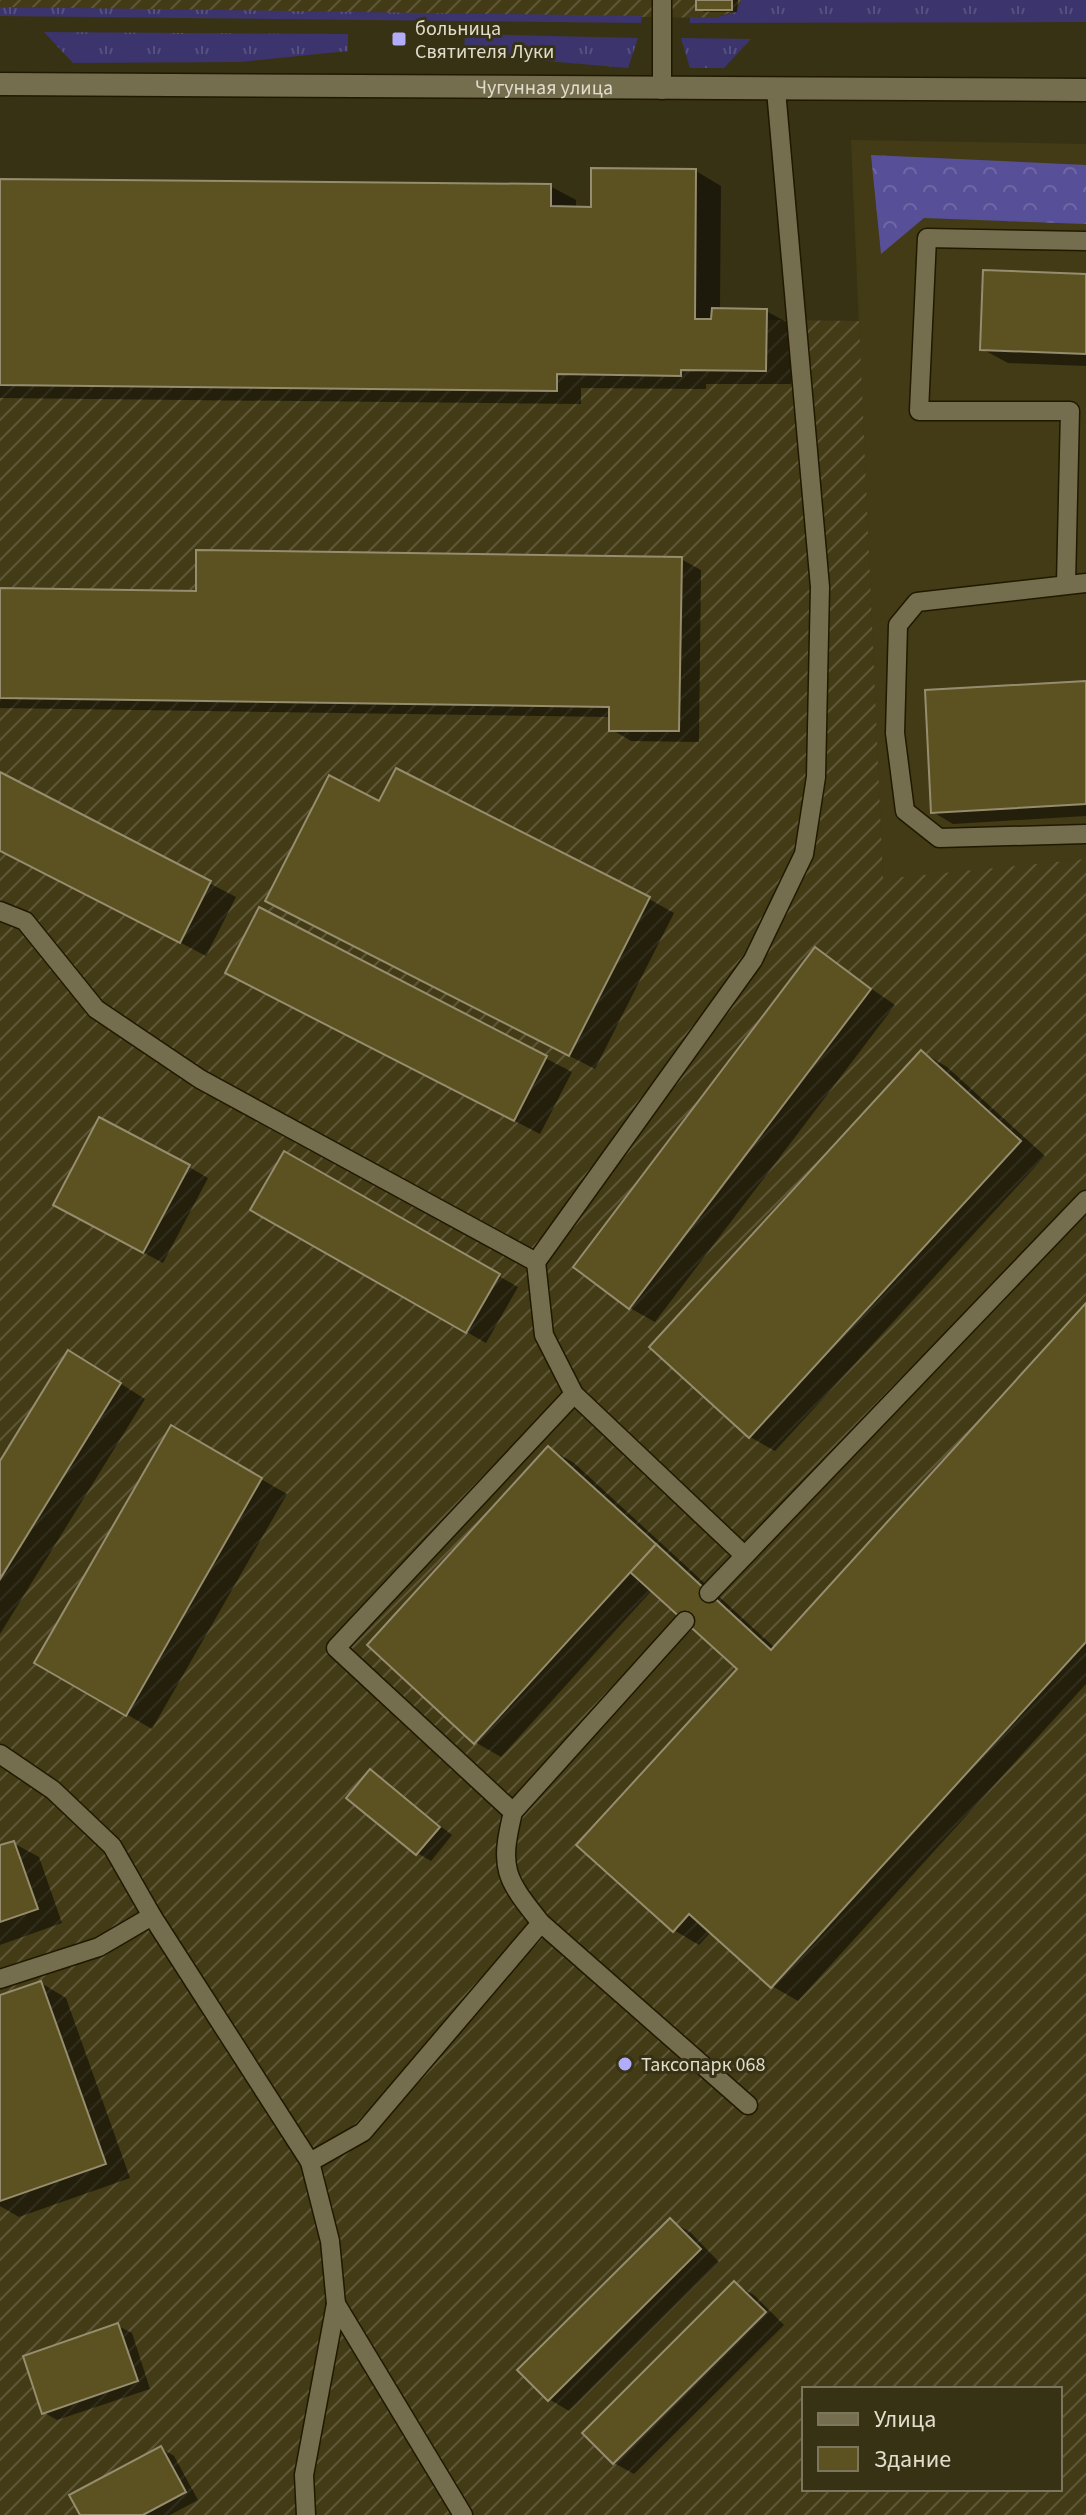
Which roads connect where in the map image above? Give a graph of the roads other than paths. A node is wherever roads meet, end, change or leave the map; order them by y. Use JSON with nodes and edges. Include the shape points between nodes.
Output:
{"nodes":[{"id":1,"x":662,"y":0,"type":"edge"},
{"id":2,"x":0,"y":84,"type":"edge"},
{"id":3,"x":662,"y":90,"type":"junction"},
{"id":4,"x":776,"y":90,"type":"junction"},
{"id":5,"x":1086,"y":90,"type":"edge"},
{"id":6,"x":1086,"y":241,"type":"edge"},
{"id":7,"x":1078,"y":411,"type":"edge"},
{"id":8,"x":1086,"y":583,"type":"edge"},
{"id":9,"x":1066,"y":584,"type":"junction"},
{"id":10,"x":1086,"y":834,"type":"edge"},
{"id":11,"x":0,"y":911,"type":"edge"},
{"id":12,"x":1086,"y":1200,"type":"edge"},
{"id":13,"x":536,"y":1262,"type":"junction"},
{"id":14,"x":574,"y":1394,"type":"junction"},
{"id":15,"x":744,"y":1555,"type":"junction"},
{"id":16,"x":709,"y":1593,"type":"dead end"},
{"id":17,"x":685,"y":1621,"type":"dead end"},
{"id":18,"x":0,"y":1754,"type":"edge"},
{"id":19,"x":513,"y":1812,"type":"junction"},
{"id":20,"x":152,"y":1916,"type":"junction"},
{"id":21,"x":541,"y":1923,"type":"junction"},
{"id":22,"x":0,"y":1979,"type":"edge"},
{"id":23,"x":748,"y":2105,"type":"dead end"},
{"id":24,"x":310,"y":2162,"type":"junction"},
{"id":25,"x":336,"y":2304,"type":"junction"},
{"id":26,"x":306,"y":2515,"type":"edge"},
{"id":27,"x":463,"y":2515,"type":"edge"}],
"edges":[{"from":1,"to":3,"type":"lane"},
{"from":2,"to":3,"type":"street","name":"Чугунная улица"},
{"from":3,"to":4,"type":"street","name":"Чугунная улица"},
{"from":4,"to":5,"type":"street","name":"Чугунная улица"},
{"from":4,"to":13,"type":"lane","via":[[820,587],[816,777],[804,854],[753,960]]},
{"from":6,"to":7,"type":"lane","via":[[927,238],[919,411]]},
{"from":7,"to":9,"type":"lane"},
{"from":8,"to":9,"type":"lane"},
{"from":9,"to":10,"type":"lane","via":[[917,602],[898,625],[895,733],[905,811],[939,838]]},
{"from":11,"to":13,"type":"lane","via":[[25,921],[96,1009],[200,1079]]},
{"from":12,"to":15,"type":"lane"},
{"from":13,"to":14,"type":"lane","via":[[544,1335]]},
{"from":14,"to":15,"type":"lane"},
{"from":14,"to":19,"type":"lane","via":[[336,1648]]},
{"from":15,"to":16,"type":"lane"},
{"from":17,"to":19,"type":"lane"},
{"from":18,"to":20,"type":"lane","via":[[53,1790],[112,1846]]},
{"from":19,"to":21,"type":"lane","via":[[503,1851],[513,1889]]},
{"from":20,"to":22,"type":"lane","via":[[99,1947]]},
{"from":20,"to":24,"type":"lane"},
{"from":21,"to":23,"type":"lane"},
{"from":21,"to":24,"type":"lane","via":[[363,2132]]},
{"from":24,"to":25,"type":"lane","via":[[330,2241]]},
{"from":25,"to":26,"type":"lane","via":[[304,2475]]},
{"from":25,"to":27,"type":"lane"}]}
